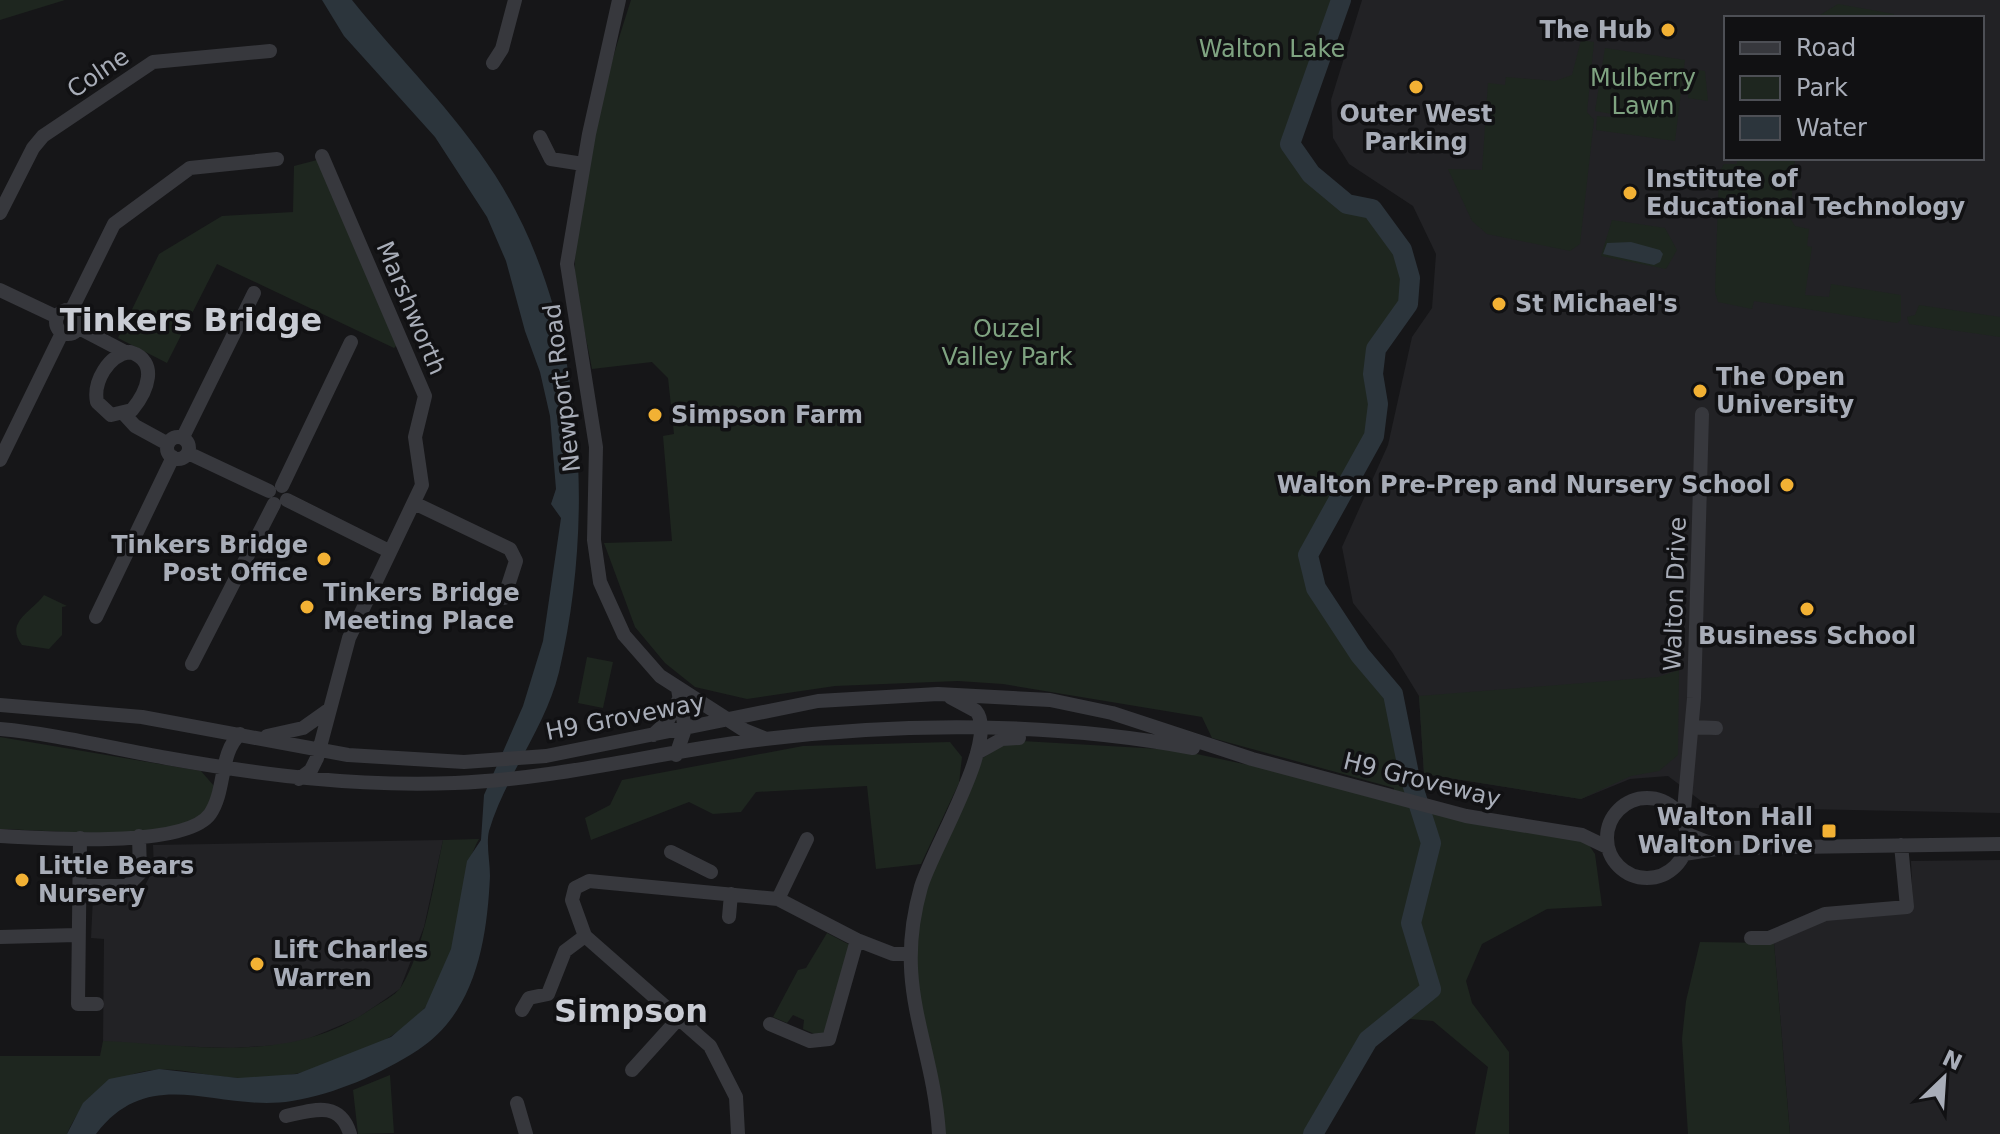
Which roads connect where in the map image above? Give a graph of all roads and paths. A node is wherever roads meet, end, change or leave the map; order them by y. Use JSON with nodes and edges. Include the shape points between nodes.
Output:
{"nodes":[{"id":1,"x":515,"y":0,"type":"edge"},
{"id":2,"x":619,"y":0,"type":"edge"},
{"id":3,"x":270,"y":51,"type":"dead end"},
{"id":4,"x":493,"y":63,"type":"dead end"},
{"id":5,"x":540,"y":137,"type":"dead end"},
{"id":6,"x":322,"y":156,"type":"dead end"},
{"id":7,"x":277,"y":159,"type":"dead end"},
{"id":8,"x":583,"y":164,"type":"junction"},
{"id":9,"x":0,"y":213,"type":"edge"},
{"id":10,"x":0,"y":290,"type":"edge"},
{"id":11,"x":254,"y":293,"type":"dead end"},
{"id":12,"x":64,"y":314,"type":"junction"},
{"id":13,"x":79,"y":328,"type":"junction"},
{"id":14,"x":62,"y":333,"type":"junction"},
{"id":15,"x":351,"y":342,"type":"dead end"},
{"id":16,"x":125,"y":352,"type":"junction"},
{"id":17,"x":124,"y":414,"type":"junction"},
{"id":18,"x":1702,"y":414,"type":"dead end"},
{"id":19,"x":176,"y":451,"type":"junction"},
{"id":20,"x":0,"y":460,"type":"edge"},
{"id":21,"x":278,"y":495,"type":"junction"},
{"id":22,"x":414,"y":503,"type":"junction"},
{"id":23,"x":389,"y":551,"type":"junction"},
{"id":24,"x":504,"y":598,"type":"dead end"},
{"id":25,"x":96,"y":617,"type":"dead end"},
{"id":26,"x":192,"y":664,"type":"dead end"},
{"id":27,"x":938,"y":694,"type":"junction"},
{"id":28,"x":678,"y":695,"type":"junction"},
{"id":29,"x":1001,"y":696,"type":"junction"},
{"id":30,"x":0,"y":705,"type":"edge"},
{"id":31,"x":328,"y":710,"type":"junction"},
{"id":32,"x":729,"y":719,"type":"junction"},
{"id":33,"x":981,"y":722,"type":"junction"},
{"id":34,"x":203,"y":726,"type":"junction"},
{"id":35,"x":1692,"y":727,"type":"junction"},
{"id":36,"x":1716,"y":728,"type":"dead end"},
{"id":37,"x":0,"y":729,"type":"edge"},
{"id":38,"x":685,"y":729,"type":"junction"},
{"id":39,"x":967,"y":729,"type":"junction"},
{"id":40,"x":247,"y":735,"type":"junction"},
{"id":41,"x":653,"y":735,"type":"junction"},
{"id":42,"x":1107,"y":736,"type":"junction"},
{"id":43,"x":767,"y":738,"type":"junction"},
{"id":44,"x":290,"y":739,"type":"junction"},
{"id":45,"x":318,"y":754,"type":"junction"},
{"id":46,"x":676,"y":755,"type":"junction"},
{"id":47,"x":974,"y":759,"type":"junction"},
{"id":48,"x":1252,"y":759,"type":"junction"},
{"id":49,"x":227,"y":762,"type":"junction"},
{"id":50,"x":1690,"y":775,"type":"junction"},
{"id":51,"x":295,"y":778,"type":"junction"},
{"id":52,"x":343,"y":782,"type":"junction"},
{"id":53,"x":1658,"y":799,"type":"junction"},
{"id":54,"x":1611,"y":819,"type":"junction"},
{"id":55,"x":1685,"y":827,"type":"junction"},
{"id":56,"x":1582,"y":835,"type":"junction"},
{"id":57,"x":0,"y":836,"type":"edge"},
{"id":58,"x":139,"y":836,"type":"junction"},
{"id":59,"x":80,"y":838,"type":"junction"},
{"id":60,"x":807,"y":839,"type":"dead end"},
{"id":61,"x":2000,"y":844,"type":"edge"},
{"id":62,"x":1901,"y":845,"type":"junction"},
{"id":63,"x":1607,"y":847,"type":"junction"},
{"id":64,"x":1723,"y":848,"type":"junction"},
{"id":65,"x":671,"y":852,"type":"dead end"},
{"id":66,"x":1684,"y":854,"type":"junction"},
{"id":67,"x":686,"y":860,"type":"junction"},
{"id":68,"x":711,"y":872,"type":"dead end"},
{"id":69,"x":79,"y":886,"type":"junction"},
{"id":70,"x":684,"y":890,"type":"junction"},
{"id":71,"x":731,"y":894,"type":"junction"},
{"id":72,"x":778,"y":899,"type":"junction"},
{"id":73,"x":729,"y":917,"type":"dead end"},
{"id":74,"x":77,"y":935,"type":"junction"},
{"id":75,"x":585,"y":936,"type":"junction"},
{"id":76,"x":0,"y":937,"type":"edge"},
{"id":77,"x":1751,"y":938,"type":"dead end"},
{"id":78,"x":857,"y":940,"type":"junction"},
{"id":79,"x":909,"y":954,"type":"junction"},
{"id":80,"x":97,"y":1004,"type":"dead end"},
{"id":81,"x":522,"y":1010,"type":"dead end"},
{"id":82,"x":679,"y":1018,"type":"junction"},
{"id":83,"x":770,"y":1024,"type":"dead end"},
{"id":84,"x":632,"y":1070,"type":"dead end"},
{"id":85,"x":517,"y":1103,"type":"dead end"},
{"id":86,"x":286,"y":1116,"type":"dead end"},
{"id":87,"x":350,"y":1134,"type":"edge"},
{"id":88,"x":526,"y":1134,"type":"edge"},
{"id":89,"x":738,"y":1134,"type":"edge"},
{"id":90,"x":939,"y":1134,"type":"edge"}],
"edges":[{"from":1,"to":4,"type":"street"},
{"from":2,"to":8,"type":"street","name":"Newport Road"},
{"from":3,"to":9,"type":"street","name":"Colne","via":[[153,62],[43,136]]},
{"from":5,"to":8,"type":"street","via":[[551,159]]},
{"from":6,"to":22,"type":"street","name":"Marshworth","via":[[425,396],[415,437],[422,485]]},
{"from":7,"to":12,"type":"street","via":[[190,168],[125,213]]},
{"from":8,"to":28,"type":"street","name":"Newport Road","via":[[567,264],[596,447],[594,540],[600,582],[624,635]]},
{"from":10,"to":12,"type":"street"},
{"from":11,"to":19,"type":"street","via":[[183,437],[174,437]]},
{"from":12,"to":13,"type":"street","via":[[79,318]]},
{"from":12,"to":14,"type":"street","via":[[57,328]]},
{"from":13,"to":14,"type":"street"},
{"from":13,"to":16,"type":"street"},
{"from":14,"to":20,"type":"street"},
{"from":15,"to":21,"type":"street"},
{"from":16,"to":17,"type":"street","via":[[139,355],[149,371],[136,405]]},
{"from":16,"to":17,"type":"street","via":[[113,359],[95,393],[104,412]]},
{"from":17,"to":19,"type":"street"},
{"from":18,"to":35,"type":"street","name":"Walton Drive"},
{"from":19,"to":21,"type":"street"},
{"from":19,"to":25,"type":"street"},
{"from":21,"to":23,"type":"street"},
{"from":21,"to":26,"type":"street"},
{"from":22,"to":23,"type":"street","name":"Marshworth"},
{"from":22,"to":24,"type":"street","via":[[494,547],[510,549],[516,561]]},
{"from":23,"to":31,"type":"street","name":"Marshworth","via":[[345,650]]},
{"from":27,"to":29,"type":"street","name":"H9 Groveway"},
{"from":27,"to":32,"type":"street","name":"H9 Groveway","via":[[818,701]]},
{"from":27,"to":33,"type":"street","via":[[962,702]]},
{"from":28,"to":32,"type":"street","name":"Newport Road"},
{"from":28,"to":38,"type":"street"},
{"from":28,"to":41,"type":"street","via":[[667,722]]},
{"from":29,"to":33,"type":"street"},
{"from":29,"to":48,"type":"street","name":"H9 Groveway","via":[[1112,713]]},
{"from":30,"to":34,"type":"street"},
{"from":31,"to":44,"type":"street"},
{"from":31,"to":45,"type":"street","name":"Marshworth"},
{"from":32,"to":38,"type":"street","name":"H9 Groveway"},
{"from":32,"to":43,"type":"street","name":"Newport Road"},
{"from":33,"to":39,"type":"street"},
{"from":33,"to":42,"type":"street","name":"H9 Groveway"},
{"from":33,"to":47,"type":"street"},
{"from":34,"to":40,"type":"street"},
{"from":34,"to":49,"type":"street","via":[[220,739]]},
{"from":35,"to":36,"type":"street"},
{"from":35,"to":50,"type":"street","name":"Walton Drive"},
{"from":37,"to":49,"type":"street","name":"H9 Groveway"},
{"from":38,"to":41,"type":"street","name":"H9 Groveway"},
{"from":38,"to":46,"type":"street"},
{"from":39,"to":43,"type":"street","name":"H9 Groveway"},
{"from":39,"to":47,"type":"street"},
{"from":40,"to":44,"type":"street"},
{"from":40,"to":49,"type":"street"},
{"from":41,"to":45,"type":"street","name":"H9 Groveway","via":[[580,750],[464,762]]},
{"from":42,"to":47,"type":"street","via":[[1077,741],[1002,739]]},
{"from":42,"to":48,"type":"street","name":"H9 Groveway"},
{"from":43,"to":46,"type":"street","name":"H9 Groveway"},
{"from":44,"to":45,"type":"street","name":"H9 Groveway"},
{"from":45,"to":51,"type":"street","via":[[311,770]]},
{"from":45,"to":52,"type":"street","via":[[326,772]]},
{"from":46,"to":52,"type":"street","name":"H9 Groveway","via":[[578,772],[456,783]]},
{"from":47,"to":79,"type":"street","via":[[922,884]]},
{"from":48,"to":56,"type":"street","name":"H9 Groveway","via":[[1466,816]]},
{"from":49,"to":51,"type":"street","name":"H9 Groveway"},
{"from":49,"to":58,"type":"street","via":[[208,817],[175,835]]},
{"from":50,"to":53,"type":"street","via":[[1677,792]]},
{"from":50,"to":55,"type":"street","name":"Walton Drive"},
{"from":51,"to":52,"type":"street","name":"H9 Groveway"},
{"from":53,"to":54,"type":"street","via":[[1631,801]]},
{"from":53,"to":55,"type":"street","via":[[1671,805]]},
{"from":54,"to":56,"type":"street"},
{"from":54,"to":63,"type":"street"},
{"from":55,"to":64,"type":"street"},
{"from":55,"to":66,"type":"street"},
{"from":56,"to":63,"type":"street","name":"H9 Groveway"},
{"from":57,"to":59,"type":"street"},
{"from":58,"to":59,"type":"street"},
{"from":58,"to":69,"type":"street","via":[[140,873],[127,886]]},
{"from":59,"to":69,"type":"street"},
{"from":60,"to":72,"type":"street"},
{"from":61,"to":62,"type":"street"},
{"from":62,"to":64,"type":"street"},
{"from":62,"to":77,"type":"street","via":[[1907,907],[1825,914],[1769,938]]},
{"from":63,"to":66,"type":"street","via":[[1619,867],[1640,878],[1662,875]]},
{"from":64,"to":66,"type":"street"},
{"from":65,"to":67,"type":"street"},
{"from":67,"to":68,"type":"street"},
{"from":67,"to":70,"type":"street"},
{"from":69,"to":74,"type":"street"},
{"from":70,"to":71,"type":"street"},
{"from":70,"to":75,"type":"street","via":[[580,883],[572,900]]},
{"from":71,"to":72,"type":"street"},
{"from":71,"to":73,"type":"street"},
{"from":72,"to":78,"type":"street"},
{"from":74,"to":76,"type":"street"},
{"from":74,"to":80,"type":"street","via":[[78,1004]]},
{"from":75,"to":81,"type":"street","via":[[565,951],[548,994],[529,998]]},
{"from":75,"to":82,"type":"street"},
{"from":78,"to":79,"type":"street","via":[[893,954]]},
{"from":78,"to":83,"type":"street","via":[[829,1039],[810,1041]]},
{"from":79,"to":90,"type":"street","via":[[912,1003]]},
{"from":82,"to":84,"type":"street"},
{"from":82,"to":89,"type":"street","via":[[710,1046],[728,1077],[736,1097]]},
{"from":85,"to":88,"type":"street"},
{"from":86,"to":87,"type":"street","via":[[327,1108],[339,1113]]}]}
